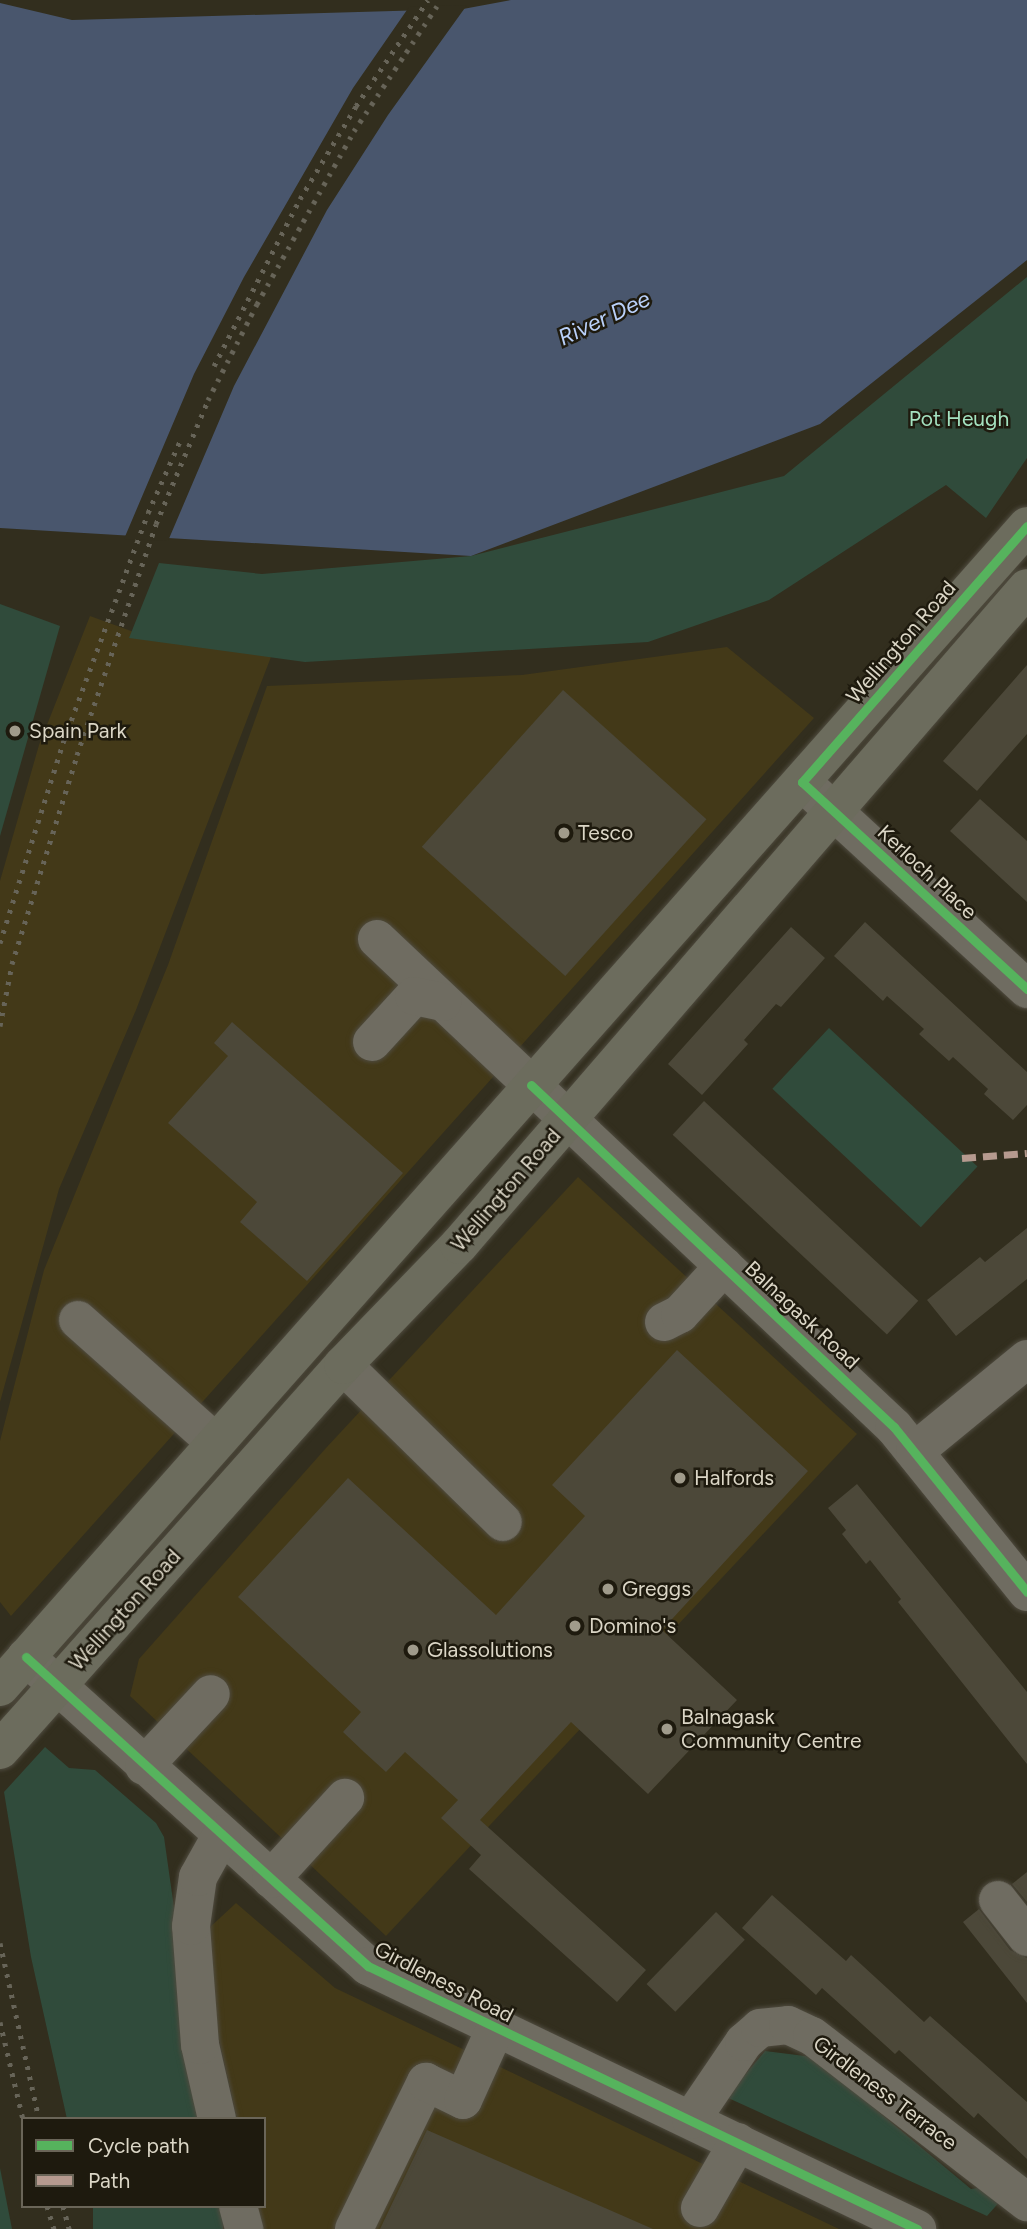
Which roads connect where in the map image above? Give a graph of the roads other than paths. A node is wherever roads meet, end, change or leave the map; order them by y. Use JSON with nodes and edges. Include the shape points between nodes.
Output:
{"nodes":[{"id":1,"x":1027,"y":526,"type":"edge"},
{"id":2,"x":1027,"y":588,"type":"edge"},
{"id":3,"x":802,"y":782,"type":"junction"},
{"id":4,"x":833,"y":809,"type":"junction"},
{"id":5,"x":377,"y":939,"type":"dead end"},
{"id":6,"x":1027,"y":989,"type":"edge"},
{"id":7,"x":442,"y":1002,"type":"junction"},
{"id":8,"x":372,"y":1042,"type":"dead end"},
{"id":9,"x":531,"y":1085,"type":"junction"},
{"id":10,"x":566,"y":1121,"type":"junction"},
{"id":11,"x":724,"y":1266,"type":"junction"},
{"id":12,"x":78,"y":1320,"type":"dead end"},
{"id":13,"x":664,"y":1322,"type":"dead end"},
{"id":14,"x":1027,"y":1359,"type":"edge"},
{"id":15,"x":343,"y":1365,"type":"junction"},
{"id":16,"x":214,"y":1441,"type":"junction"},
{"id":17,"x":915,"y":1451,"type":"junction"},
{"id":18,"x":503,"y":1522,"type":"dead end"},
{"id":19,"x":1027,"y":1592,"type":"edge"},
{"id":20,"x":26,"y":1657,"type":"junction"},
{"id":21,"x":0,"y":1687,"type":"edge"},
{"id":22,"x":51,"y":1694,"type":"junction"},
{"id":23,"x":211,"y":1694,"type":"dead end"},
{"id":24,"x":0,"y":1750,"type":"edge"},
{"id":25,"x":144,"y":1766,"type":"junction"},
{"id":26,"x":345,"y":1798,"type":"dead end"},
{"id":27,"x":222,"y":1834,"type":"junction"},
{"id":28,"x":271,"y":1879,"type":"junction"},
{"id":29,"x":998,"y":1900,"type":"dead end"},
{"id":30,"x":1027,"y":1937,"type":"edge"},
{"id":31,"x":495,"y":2029,"type":"junction"},
{"id":32,"x":217,"y":2117,"type":"edge"},
{"id":33,"x":691,"y":2120,"type":"junction"},
{"id":34,"x":738,"y":2142,"type":"junction"},
{"id":35,"x":1027,"y":2202,"type":"edge"},
{"id":36,"x":239,"y":2208,"type":"edge"},
{"id":37,"x":700,"y":2208,"type":"dead end"},
{"id":38,"x":1027,"y":2220,"type":"edge"},
{"id":39,"x":244,"y":2229,"type":"edge"},
{"id":40,"x":354,"y":2229,"type":"edge"},
{"id":41,"x":917,"y":2229,"type":"edge"},
{"id":42,"x":1018,"y":2229,"type":"edge"}],
"edges":[{"from":1,"to":3,"type":"main road","name":"Wellington Road"},
{"from":2,"to":4,"type":"main road","name":"Wellington Road"},
{"from":3,"to":4,"type":"street","name":"Kerloch Place"},
{"from":3,"to":9,"type":"main road","name":"Wellington Road"},
{"from":4,"to":6,"type":"street","name":"Kerloch Place"},
{"from":4,"to":10,"type":"main road","name":"Wellington Road"},
{"from":5,"to":7,"type":"street","name":"Balnagask Road"},
{"from":7,"to":8,"type":"street","via":[[414,996]]},
{"from":7,"to":9,"type":"street","name":"Balnagask Road"},
{"from":9,"to":10,"type":"street","name":"Balnagask Road"},
{"from":9,"to":16,"type":"main road","name":"Wellington Road"},
{"from":10,"to":11,"type":"street","name":"Balnagask Road"},
{"from":10,"to":15,"type":"main road","name":"Wellington Road","via":[[459,1245]]},
{"from":11,"to":13,"type":"street","via":[[680,1314]]},
{"from":11,"to":17,"type":"street","name":"Balnagask Road"},
{"from":12,"to":16,"type":"street"},
{"from":14,"to":17,"type":"street"},
{"from":15,"to":18,"type":"street"},
{"from":15,"to":22,"type":"main road","name":"Wellington Road"},
{"from":16,"to":20,"type":"main road","name":"Wellington Road"},
{"from":17,"to":19,"type":"street","name":"Balnagask Road"},
{"from":20,"to":21,"type":"main road","name":"Wellington Road"},
{"from":20,"to":22,"type":"street","name":"Girdleness Road"},
{"from":22,"to":24,"type":"main road","name":"Wellington Road"},
{"from":22,"to":25,"type":"street","name":"Girdleness Road"},
{"from":23,"to":25,"type":"street"},
{"from":25,"to":27,"type":"street","name":"Girdleness Road"},
{"from":26,"to":28,"type":"street"},
{"from":27,"to":28,"type":"street","name":"Girdleness Road"},
{"from":27,"to":32,"type":"street","via":[[198,1877],[191,1926],[200,2045]]},
{"from":28,"to":31,"type":"street","name":"Girdleness Road","via":[[368,1966]]},
{"from":29,"to":30,"type":"street"},
{"from":31,"to":33,"type":"street","name":"Girdleness Road"},
{"from":31,"to":40,"type":"street","via":[[463,2100],[426,2082]]},
{"from":33,"to":34,"type":"street","name":"Girdleness Road"},
{"from":33,"to":35,"type":"street","name":"Girdleness Terrace","via":[[744,2042],[760,2028],[788,2025],[813,2036]]},
{"from":34,"to":37,"type":"street"},
{"from":34,"to":41,"type":"street","name":"Girdleness Road"},
{"from":36,"to":39,"type":"street"},
{"from":38,"to":42,"type":"street"}]}
